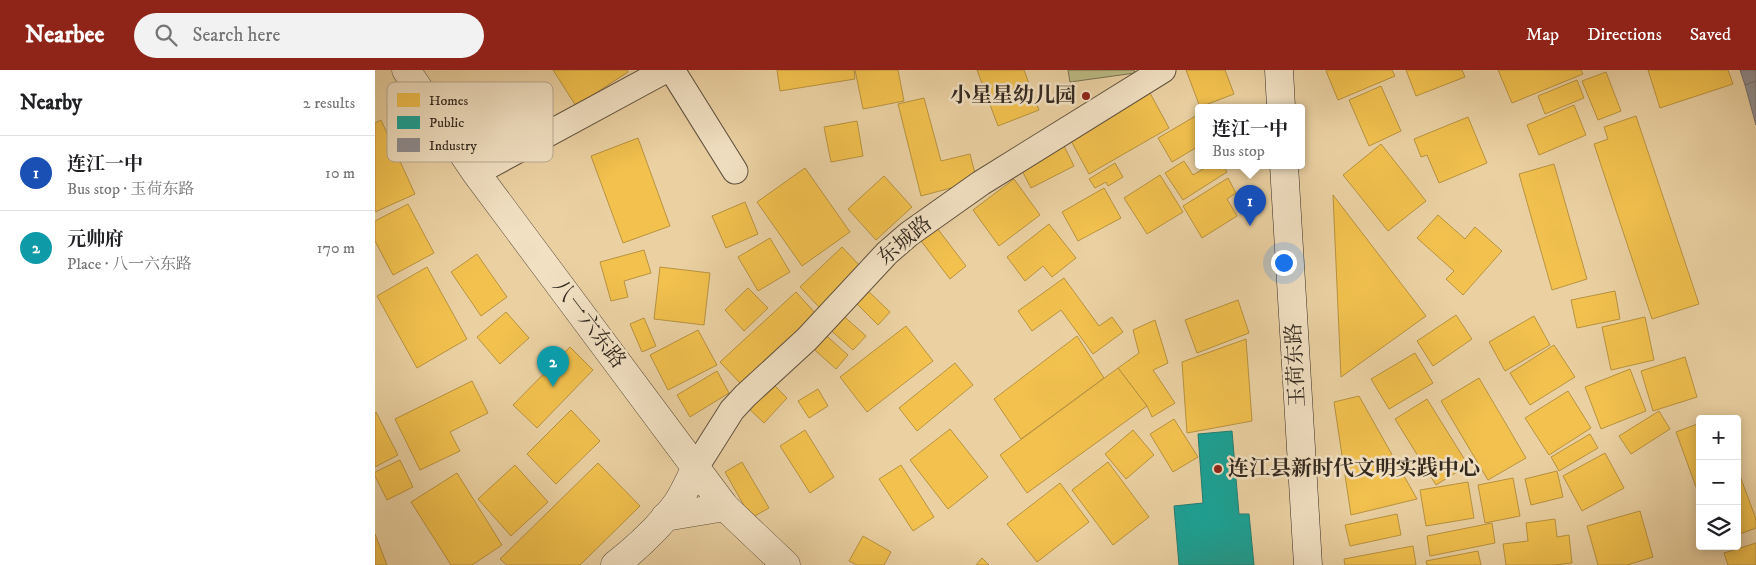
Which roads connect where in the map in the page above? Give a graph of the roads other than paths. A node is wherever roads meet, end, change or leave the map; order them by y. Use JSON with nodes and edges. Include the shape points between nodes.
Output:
{"nodes":[{"id":1,"x":406,"y":70,"type":"edge"},
{"id":2,"x":665,"y":70,"type":"edge"},
{"id":3,"x":672,"y":70,"type":"edge"},
{"id":4,"x":1163,"y":70,"type":"edge"},
{"id":5,"x":1279,"y":70,"type":"edge"},
{"id":6,"x":414,"y":82,"type":"edge"},
{"id":7,"x":1281,"y":104,"type":"edge"},
{"id":8,"x":553,"y":131,"type":"edge"},
{"id":9,"x":469,"y":162,"type":"edge"},
{"id":10,"x":496,"y":162,"type":"edge"},
{"id":11,"x":1284,"y":169,"type":"edge"},
{"id":12,"x":735,"y":171,"type":"dead end"},
{"id":13,"x":476,"y":173,"type":"junction"},
{"id":14,"x":696,"y":467,"type":"junction"},
{"id":15,"x":725,"y":507,"type":"junction"},
{"id":16,"x":665,"y":517,"type":"junction"},
{"id":17,"x":615,"y":565,"type":"edge"},
{"id":18,"x":786,"y":565,"type":"edge"},
{"id":19,"x":1308,"y":565,"type":"edge"}],
"edges":[{"from":1,"to":6,"type":"street","name":"八一六东路"},
{"from":2,"to":8,"type":"street"},
{"from":3,"to":12,"type":"street"},
{"from":4,"to":14,"type":"street","name":"东城路","via":[[981,182],[909,234],[887,253],[807,339],[732,410]]},
{"from":5,"to":7,"type":"street"},
{"from":9,"to":13,"type":"street","name":"八一六东路"},
{"from":10,"to":13,"type":"street"},
{"from":11,"to":19,"type":"street","name":"玉荷东路"},
{"from":13,"to":14,"type":"street","name":"八一六东路"},
{"from":14,"to":15,"type":"street","name":"八一六东路"},
{"from":14,"to":16,"type":"street","via":[[678,501]]},
{"from":15,"to":16,"type":"street"},
{"from":15,"to":18,"type":"street","name":"八一六东路"},
{"from":16,"to":17,"type":"street"}]}
